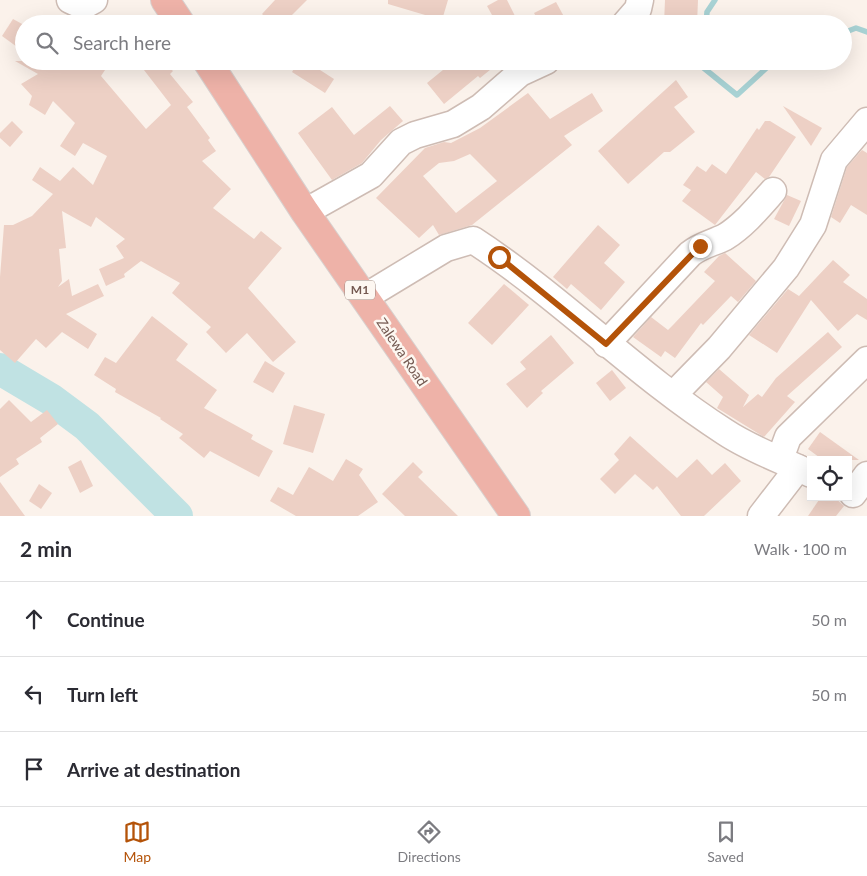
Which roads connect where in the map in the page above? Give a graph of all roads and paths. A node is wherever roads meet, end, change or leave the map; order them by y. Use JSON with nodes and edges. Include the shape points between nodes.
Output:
{"nodes":[{"id":1,"x":70,"y":0,"type":"edge"},
{"id":2,"x":94,"y":0,"type":"edge"},
{"id":3,"x":165,"y":0,"type":"edge"},
{"id":4,"x":640,"y":0,"type":"edge"},
{"id":5,"x":175,"y":15,"type":"edge"},
{"id":6,"x":633,"y":15,"type":"edge"},
{"id":7,"x":213,"y":70,"type":"edge"},
{"id":8,"x":526,"y":70,"type":"edge"},
{"id":9,"x":867,"y":121,"type":"edge"},
{"id":10,"x":773,"y":191,"type":"dead end"},
{"id":11,"x":305,"y":212,"type":"junction"},
{"id":12,"x":365,"y":297,"type":"junction"},
{"id":13,"x":606,"y":344,"type":"junction"},
{"id":14,"x":867,"y":360,"type":"edge"},
{"id":15,"x":674,"y":394,"type":"junction"},
{"id":16,"x":796,"y":467,"type":"edge"},
{"id":17,"x":516,"y":516,"type":"edge"},
{"id":18,"x":761,"y":516,"type":"edge"}],
"edges":[{"from":1,"to":2,"type":"street","via":[[83,6]]},
{"from":3,"to":5,"type":"highway"},
{"from":4,"to":6,"type":"street"},
{"from":7,"to":11,"type":"highway","name":"Zalewa Road","number":"M1"},
{"from":8,"to":11,"type":"street","via":[[482,106],[453,124],[401,142],[371,175]]},
{"from":9,"to":15,"type":"street","via":[[834,160],[813,224],[786,268],[719,348]]},
{"from":10,"to":13,"type":"street","via":[[742,226],[690,254]]},
{"from":11,"to":12,"type":"highway","name":"Zalewa Road","number":"M1"},
{"from":12,"to":13,"type":"street","via":[[446,248],[474,240]]},
{"from":12,"to":17,"type":"highway","name":"Zalewa Road","number":"M1"},
{"from":13,"to":15,"type":"street"},
{"from":14,"to":16,"type":"street","via":[[788,437]]},
{"from":15,"to":16,"type":"street","via":[[724,432],[761,453]]},
{"from":16,"to":18,"type":"street"}]}
